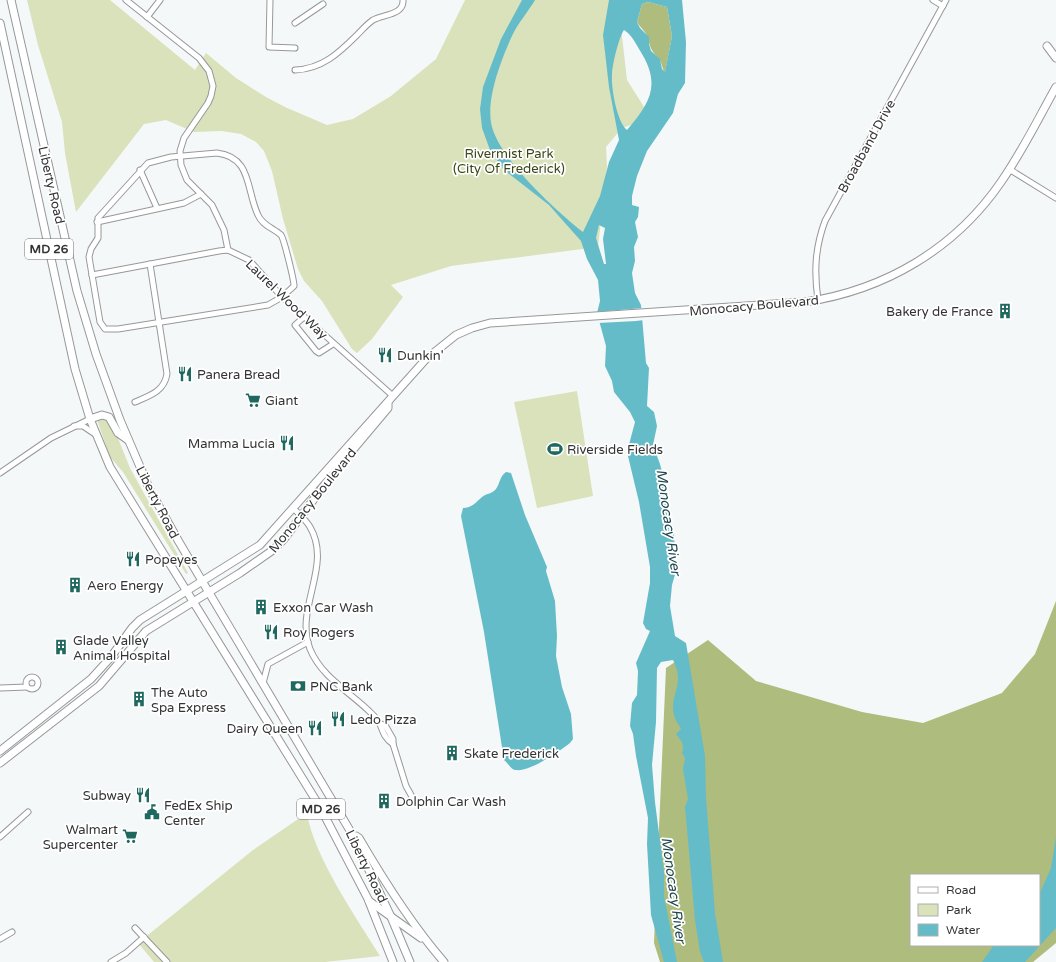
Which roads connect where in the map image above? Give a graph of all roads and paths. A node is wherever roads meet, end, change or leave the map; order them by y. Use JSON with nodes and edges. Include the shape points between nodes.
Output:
{"nodes":[{"id":1,"x":11,"y":0,"type":"edge"},
{"id":2,"x":16,"y":0,"type":"edge"},
{"id":3,"x":126,"y":0,"type":"edge"},
{"id":4,"x":160,"y":0,"type":"edge"},
{"id":5,"x":270,"y":0,"type":"edge"},
{"id":6,"x":403,"y":0,"type":"edge"},
{"id":7,"x":933,"y":0,"type":"edge"},
{"id":8,"x":946,"y":0,"type":"edge"},
{"id":9,"x":323,"y":4,"type":"dead end"},
{"id":10,"x":943,"y":6,"type":"junction"},
{"id":11,"x":14,"y":10,"type":"junction"},
{"id":12,"x":147,"y":17,"type":"junction"},
{"id":13,"x":0,"y":23,"type":"edge"},
{"id":14,"x":295,"y":23,"type":"dead end"},
{"id":15,"x":295,"y":48,"type":"dead end"},
{"id":16,"x":1056,"y":49,"type":"edge"},
{"id":17,"x":1056,"y":58,"type":"edge"},
{"id":18,"x":295,"y":70,"type":"dead end"},
{"id":19,"x":1056,"y":88,"type":"edge"},
{"id":20,"x":180,"y":157,"type":"junction"},
{"id":21,"x":1009,"y":169,"type":"junction"},
{"id":22,"x":140,"y":170,"type":"junction"},
{"id":23,"x":201,"y":194,"type":"junction"},
{"id":24,"x":1056,"y":198,"type":"edge"},
{"id":25,"x":157,"y":208,"type":"junction"},
{"id":26,"x":97,"y":222,"type":"junction"},
{"id":27,"x":228,"y":250,"type":"junction"},
{"id":28,"x":150,"y":264,"type":"junction"},
{"id":29,"x":92,"y":275,"type":"junction"},
{"id":30,"x":282,"y":297,"type":"junction"},
{"id":31,"x":818,"y":300,"type":"junction"},
{"id":32,"x":304,"y":316,"type":"junction"},
{"id":33,"x":160,"y":322,"type":"junction"},
{"id":34,"x":333,"y":344,"type":"junction"},
{"id":35,"x":393,"y":396,"type":"junction"},
{"id":36,"x":135,"y":402,"type":"dead end"},
{"id":37,"x":388,"y":402,"type":"junction"},
{"id":38,"x":90,"y":419,"type":"junction"},
{"id":39,"x":73,"y":426,"type":"junction"},
{"id":40,"x":95,"y":434,"type":"junction"},
{"id":41,"x":128,"y":440,"type":"junction"},
{"id":42,"x":0,"y":473,"type":"edge"},
{"id":43,"x":294,"y":509,"type":"junction"},
{"id":44,"x":301,"y":516,"type":"junction"},
{"id":45,"x":202,"y":582,"type":"junction"},
{"id":46,"x":186,"y":591,"type":"junction"},
{"id":47,"x":208,"y":592,"type":"junction"},
{"id":48,"x":193,"y":602,"type":"junction"},
{"id":49,"x":308,"y":642,"type":"junction"},
{"id":50,"x":263,"y":684,"type":"junction"},
{"id":51,"x":27,"y":686,"type":"dead end"},
{"id":52,"x":0,"y":688,"type":"edge"},
{"id":53,"x":0,"y":751,"type":"edge"},
{"id":54,"x":0,"y":763,"type":"edge"},
{"id":55,"x":415,"y":802,"type":"dead end"},
{"id":56,"x":28,"y":812,"type":"dead end"},
{"id":57,"x":352,"y":834,"type":"junction"},
{"id":58,"x":0,"y":837,"type":"edge"},
{"id":59,"x":368,"y":899,"type":"junction"},
{"id":60,"x":391,"y":917,"type":"junction"},
{"id":61,"x":135,"y":928,"type":"dead end"},
{"id":62,"x":12,"y":932,"type":"dead end"},
{"id":63,"x":144,"y":937,"type":"junction"},
{"id":64,"x":0,"y":939,"type":"edge"},
{"id":65,"x":427,"y":943,"type":"junction"},
{"id":66,"x":111,"y":962,"type":"edge"},
{"id":67,"x":167,"y":962,"type":"edge"},
{"id":68,"x":393,"y":962,"type":"edge"},
{"id":69,"x":410,"y":962,"type":"edge"},
{"id":70,"x":444,"y":962,"type":"edge"}],
"edges":[{"from":1,"to":11,"type":"main road","name":"Liberty Road","number":"MD 26"},
{"from":2,"to":11,"type":"main road"},
{"from":3,"to":12,"type":"street"},
{"from":4,"to":12,"type":"street"},
{"from":5,"to":15,"type":"street","via":[[269,48]]},
{"from":6,"to":18,"type":"street","via":[[400,10],[372,21],[333,57],[312,68]]},
{"from":7,"to":10,"type":"street"},
{"from":8,"to":10,"type":"street","name":"Broadband Drive"},
{"from":9,"to":14,"type":"street"},
{"from":10,"to":31,"type":"street","name":"Broadband Drive","via":[[825,221],[816,251]]},
{"from":11,"to":41,"type":"main road","name":"Liberty Road","number":"MD 26","via":[[77,292],[109,392]]},
{"from":12,"to":20,"type":"street","via":[[199,58],[212,80],[213,86],[208,103],[184,138]]},
{"from":13,"to":38,"type":"main road","name":"Liberty Road","number":"MD 26","via":[[73,358]]},
{"from":16,"to":17,"type":"main road","via":[[1048,46]]},
{"from":19,"to":21,"type":"main road","name":"Monocacy Boulevard"},
{"from":20,"to":22,"type":"street","via":[[148,163]]},
{"from":20,"to":23,"type":"street","via":[[186,180]]},
{"from":20,"to":30,"type":"street","via":[[217,153],[227,154],[240,163],[261,220],[282,236],[294,284]]},
{"from":21,"to":24,"type":"street"},
{"from":21,"to":31,"type":"main road","name":"Monocacy Boulevard","via":[[990,197],[964,226],[921,260],[863,289]]},
{"from":22,"to":25,"type":"street"},
{"from":22,"to":26,"type":"street"},
{"from":23,"to":25,"type":"street","via":[[191,201]]},
{"from":23,"to":27,"type":"street","via":[[212,205],[221,222]]},
{"from":25,"to":26,"type":"street"},
{"from":26,"to":29,"type":"street","via":[[98,238],[89,253]]},
{"from":27,"to":28,"type":"street"},
{"from":27,"to":30,"type":"street","name":"Laurel Wood Way","via":[[249,260]]},
{"from":28,"to":29,"type":"street"},
{"from":28,"to":33,"type":"street"},
{"from":29,"to":33,"type":"street","via":[[102,327],[112,330]]},
{"from":30,"to":32,"type":"street","name":"Laurel Wood Way"},
{"from":30,"to":33,"type":"street","via":[[268,305]]},
{"from":31,"to":35,"type":"main road","name":"Monocacy Boulevard","via":[[490,323],[456,335],[434,351]]},
{"from":32,"to":34,"type":"street","name":"Laurel Wood Way"},
{"from":32,"to":34,"type":"street","via":[[295,325],[316,351],[319,353]]},
{"from":33,"to":36,"type":"street","via":[[166,378],[156,393]]},
{"from":34,"to":35,"type":"street","name":"Laurel Wood Way"},
{"from":35,"to":37,"type":"main road","name":"Monocacy Boulevard"},
{"from":37,"to":43,"type":"main road","name":"Monocacy Boulevard"},
{"from":37,"to":44,"type":"main road","name":"Monocacy Boulevard","via":[[388,408]]},
{"from":38,"to":39,"type":"street"},
{"from":38,"to":40,"type":"main road","name":"Liberty Road","number":"MD 26"},
{"from":38,"to":41,"type":"main road","via":[[102,415],[110,417],[118,433]]},
{"from":39,"to":40,"type":"street","via":[[83,426]]},
{"from":39,"to":42,"type":"street"},
{"from":40,"to":46,"type":"main road","name":"Liberty Road","number":"MD 26","via":[[120,486]]},
{"from":41,"to":45,"type":"main road","name":"Liberty Road","number":"MD 26","via":[[160,507]]},
{"from":43,"to":44,"type":"street"},
{"from":43,"to":45,"type":"main road","name":"Monocacy Boulevard","via":[[260,545]]},
{"from":44,"to":47,"type":"main road","name":"Monocacy Boulevard","via":[[284,539],[266,556]]},
{"from":44,"to":49,"type":"street","via":[[313,534],[318,556],[305,616]]},
{"from":45,"to":46,"type":"main road","name":"Monocacy Boulevard"},
{"from":45,"to":47,"type":"main road","name":"Liberty Road","number":"MD 26"},
{"from":46,"to":48,"type":"main road","name":"Liberty Road","number":"MD 26"},
{"from":46,"to":53,"type":"main road","name":"Monocacy Boulevard","via":[[140,620],[91,679]]},
{"from":47,"to":48,"type":"main road","name":"Monocacy Boulevard"},
{"from":47,"to":50,"type":"main road","name":"Liberty Road","number":"MD 26"},
{"from":48,"to":54,"type":"main road","name":"Monocacy Boulevard","via":[[146,631],[99,686]]},
{"from":48,"to":59,"type":"main road","name":"Liberty Road","number":"MD 26","via":[[320,807]]},
{"from":49,"to":50,"type":"street","via":[[268,664]]},
{"from":49,"to":55,"type":"street","via":[[318,665],[380,724],[380,728],[393,744],[406,786]]},
{"from":50,"to":57,"type":"main road","name":"Liberty Road","number":"MD 26"},
{"from":51,"to":52,"type":"street"},
{"from":56,"to":58,"type":"street"},
{"from":57,"to":60,"type":"main road","name":"Liberty Road","number":"MD 26"},
{"from":57,"to":65,"type":"main road","via":[[359,838]]},
{"from":59,"to":60,"type":"main road"},
{"from":59,"to":68,"type":"main road","name":"Liberty Road","number":"MD 26"},
{"from":60,"to":65,"type":"main road"},
{"from":60,"to":69,"type":"main road","name":"Liberty Road","number":"MD 26"},
{"from":61,"to":63,"type":"street"},
{"from":62,"to":64,"type":"street"},
{"from":63,"to":66,"type":"street","via":[[126,954]]},
{"from":63,"to":67,"type":"street"},
{"from":65,"to":70,"type":"main road"}]}
